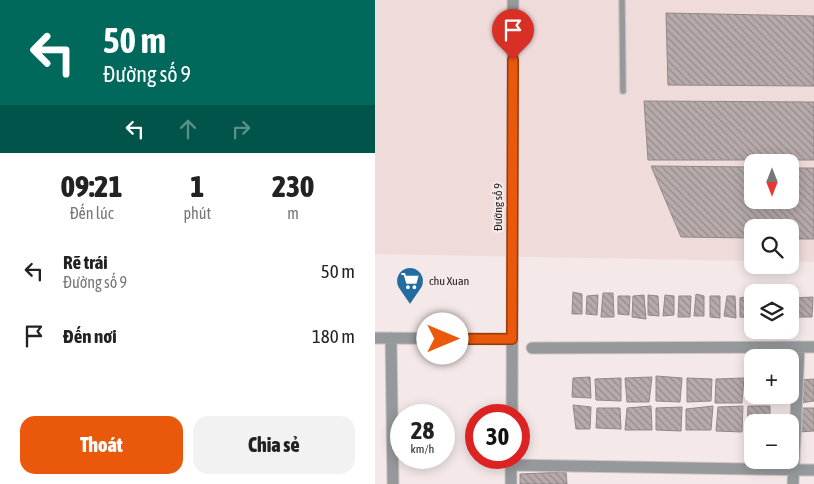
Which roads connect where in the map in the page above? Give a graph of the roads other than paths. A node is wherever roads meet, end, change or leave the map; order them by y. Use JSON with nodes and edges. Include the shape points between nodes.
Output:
{"nodes":[{"id":1,"x":513,"y":0,"type":"edge"},
{"id":2,"x":622,"y":0,"type":"edge"},
{"id":3,"x":623,"y":91,"type":"dead end"},
{"id":4,"x":375,"y":338,"type":"edge"},
{"id":5,"x":391,"y":338,"type":"junction"},
{"id":6,"x":512,"y":339,"type":"junction"},
{"id":7,"x":799,"y":347,"type":"junction"},
{"id":8,"x":814,"y":347,"type":"edge"},
{"id":9,"x":532,"y":348,"type":"dead end"},
{"id":10,"x":511,"y":404,"type":"edge"},
{"id":11,"x":796,"y":414,"type":"edge"},
{"id":12,"x":530,"y":462,"type":"edge"},
{"id":13,"x":744,"y":468,"type":"edge"},
{"id":14,"x":511,"y":469,"type":"edge"},
{"id":15,"x":794,"y":469,"type":"joint"},
{"id":16,"x":814,"y":470,"type":"edge"},
{"id":17,"x":393,"y":484,"type":"edge"},
{"id":18,"x":511,"y":484,"type":"edge"},
{"id":19,"x":793,"y":484,"type":"edge"}],
"edges":[{"from":1,"to":6,"type":"street","name":"Đường số 9"},
{"from":2,"to":3,"type":"lane"},
{"from":4,"to":5,"type":"street"},
{"from":5,"to":6,"type":"street"},
{"from":5,"to":17,"type":"street"},
{"from":6,"to":10,"type":"street","name":"Đường số 9"},
{"from":7,"to":8,"type":"street"},
{"from":7,"to":9,"type":"street"},
{"from":7,"to":11,"type":"street"},
{"from":12,"to":13,"type":"street"},
{"from":14,"to":18,"type":"street"},
{"from":15,"to":16,"type":"street"},
{"from":15,"to":19,"type":"street"}]}
